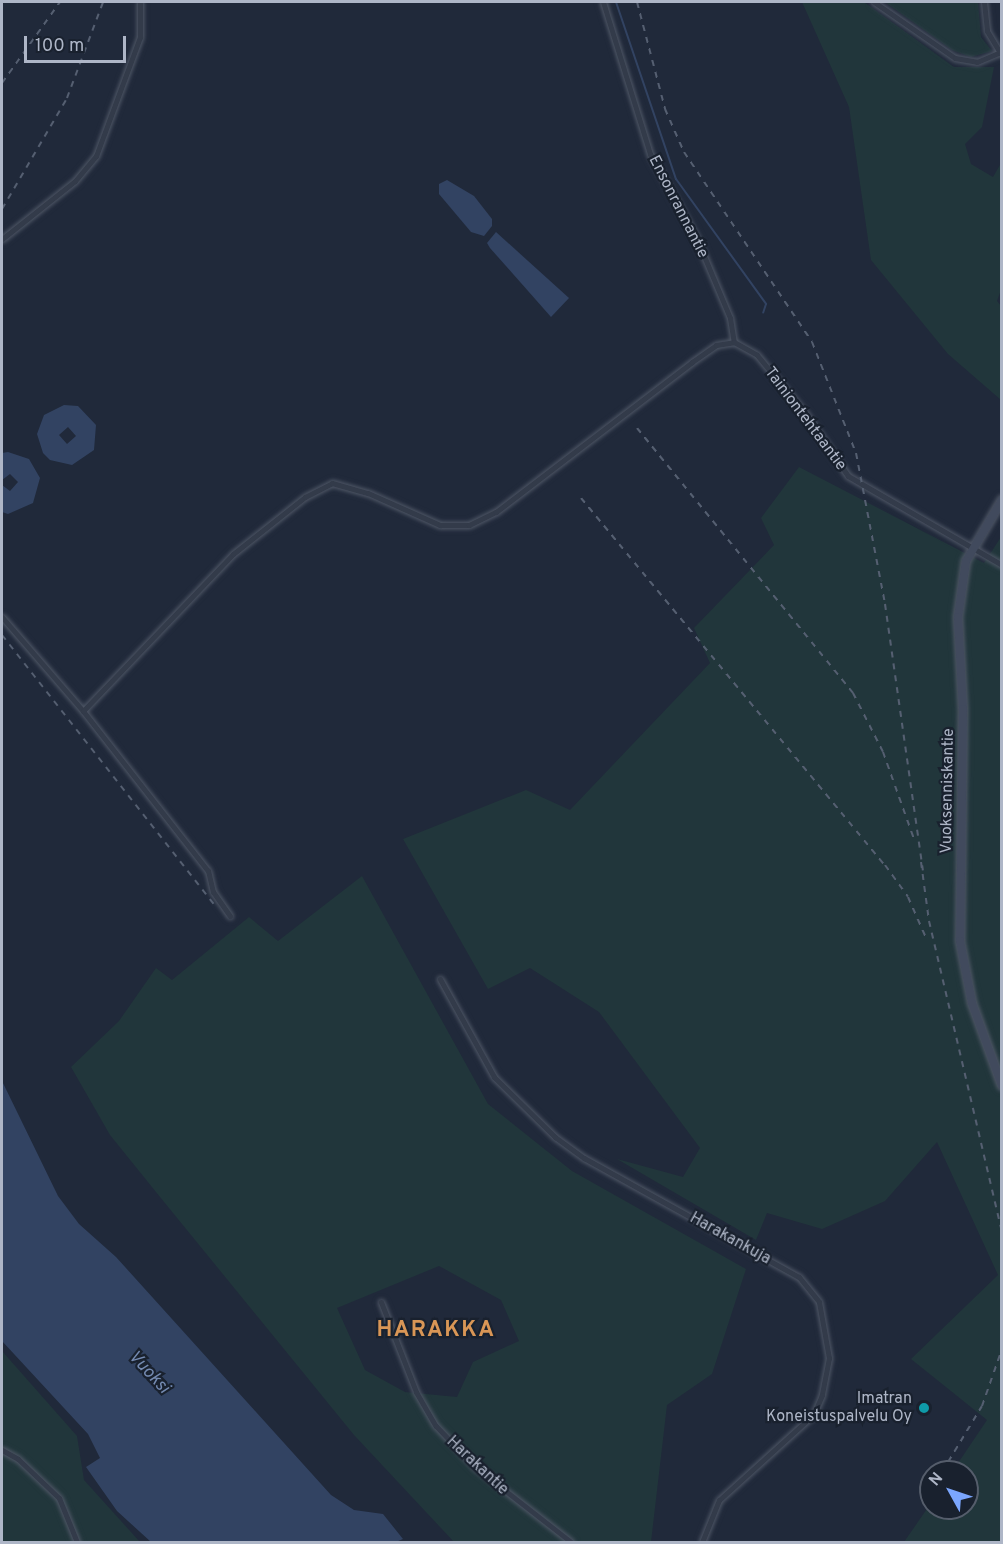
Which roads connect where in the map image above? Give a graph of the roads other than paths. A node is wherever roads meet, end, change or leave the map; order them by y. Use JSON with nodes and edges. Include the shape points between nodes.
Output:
{"nodes":[{"id":1,"x":140,"y":2,"type":"edge"},
{"id":2,"x":603,"y":2,"type":"edge"},
{"id":3,"x":873,"y":2,"type":"edge"},
{"id":4,"x":984,"y":2,"type":"edge"},
{"id":5,"x":1001,"y":53,"type":"edge"},
{"id":6,"x":2,"y":239,"type":"edge"},
{"id":7,"x":734,"y":342,"type":"junction"},
{"id":8,"x":1002,"y":500,"type":"edge"},
{"id":9,"x":973,"y":547,"type":"junction"},
{"id":10,"x":1002,"y":565,"type":"edge"},
{"id":11,"x":2,"y":617,"type":"edge"},
{"id":12,"x":83,"y":711,"type":"junction"},
{"id":13,"x":230,"y":916,"type":"dead end"},
{"id":14,"x":440,"y":979,"type":"dead end"},
{"id":15,"x":1002,"y":1086,"type":"edge"},
{"id":16,"x":381,"y":1302,"type":"dead end"},
{"id":17,"x":2,"y":1450,"type":"edge"},
{"id":18,"x":77,"y":1542,"type":"edge"},
{"id":19,"x":572,"y":1542,"type":"edge"},
{"id":20,"x":702,"y":1542,"type":"edge"}],
"edges":[{"from":1,"to":6,"type":"street","via":[[140,37],[96,156],[75,181]]},
{"from":2,"to":7,"type":"street","name":"Ensonrannantie","via":[[650,154],[696,237],[730,318]]},
{"from":3,"to":5,"type":"street","via":[[955,58],[977,62]]},
{"from":4,"to":5,"type":"street","via":[[987,31]]},
{"from":7,"to":9,"type":"street","name":"Tainiontehtaantie","via":[[757,355],[805,413],[848,476]]},
{"from":7,"to":12,"type":"street","via":[[716,345],[481,521],[453,528],[440,525],[368,493],[332,483],[305,497],[196,588]]},
{"from":8,"to":9,"type":"street","name":"Vuoksenniskantie"},
{"from":9,"to":10,"type":"street","name":"Tainiontehtaantie"},
{"from":9,"to":15,"type":"street","name":"Vuoksenniskantie","via":[[958,597],[963,709],[960,941],[972,1003]]},
{"from":11,"to":12,"type":"street"},
{"from":12,"to":13,"type":"street","via":[[208,871],[213,892]]},
{"from":14,"to":20,"type":"street","name":"Harakankuja","via":[[494,1077],[539,1124],[584,1158],[798,1277],[819,1302],[829,1358],[814,1414],[719,1500]]},
{"from":16,"to":19,"type":"street","name":"Harakantie","via":[[416,1392],[436,1426],[476,1467]]},
{"from":17,"to":18,"type":"street","via":[[18,1459],[59,1498]]}]}
